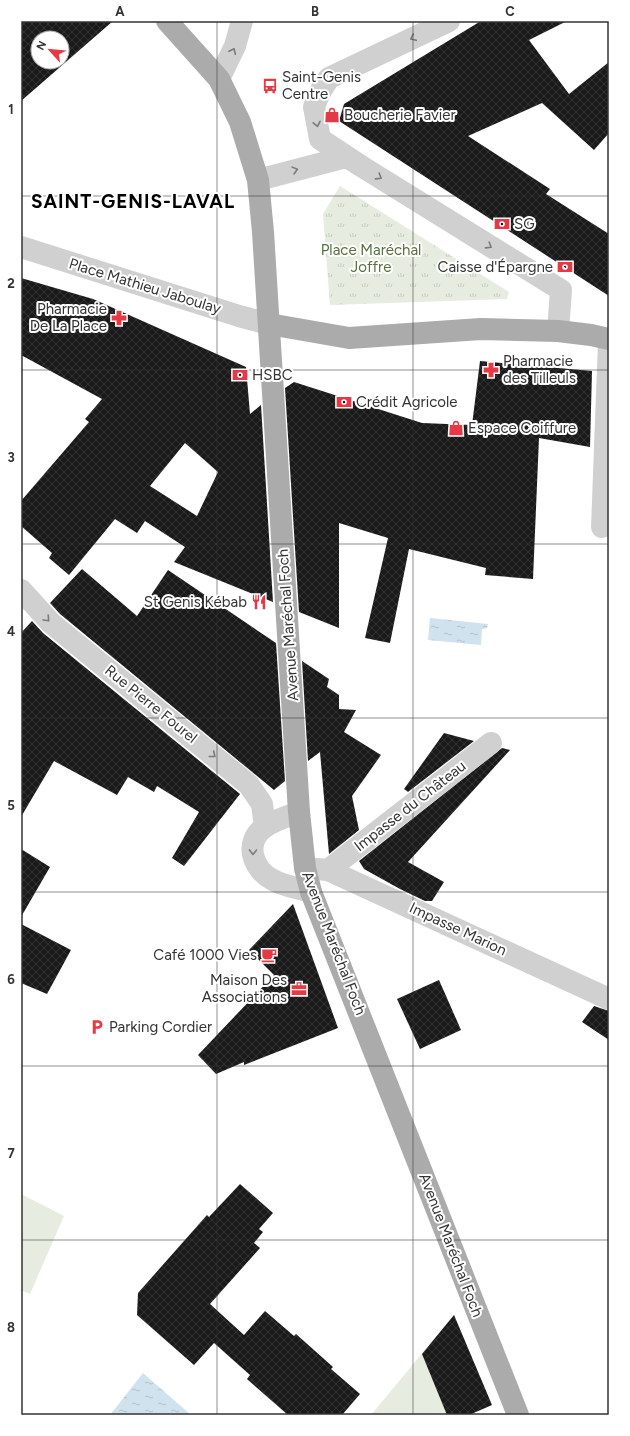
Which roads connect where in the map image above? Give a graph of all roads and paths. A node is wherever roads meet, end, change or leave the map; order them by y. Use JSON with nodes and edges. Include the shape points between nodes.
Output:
{"nodes":[{"id":1,"x":167,"y":21,"type":"edge"},
{"id":2,"x":242,"y":21,"type":"edge"},
{"id":3,"x":449,"y":21,"type":"edge"},
{"id":4,"x":219,"y":79,"type":"junction"},
{"id":5,"x":346,"y":156,"type":"junction"},
{"id":6,"x":258,"y":180,"type":"junction"},
{"id":7,"x":21,"y":247,"type":"edge"},
{"id":8,"x":269,"y":324,"type":"junction"},
{"id":9,"x":558,"y":331,"type":"junction"},
{"id":10,"x":609,"y":341,"type":"edge"},
{"id":11,"x":607,"y":444,"type":"edge"},
{"id":12,"x":602,"y":527,"type":"dead end"},
{"id":13,"x":21,"y":590,"type":"edge"},
{"id":14,"x":491,"y":743,"type":"dead end"},
{"id":15,"x":300,"y":812,"type":"junction"},
{"id":16,"x":265,"y":827,"type":"junction"},
{"id":17,"x":305,"y":868,"type":"junction"},
{"id":18,"x":328,"y":870,"type":"junction"},
{"id":19,"x":311,"y":892,"type":"junction"},
{"id":20,"x":609,"y":999,"type":"edge"},
{"id":21,"x":518,"y":1415,"type":"edge"}],
"edges":[{"from":1,"to":4,"type":"main road","name":"Avenue Maréchal Foch"},
{"from":4,"to":2,"type":"street","one_way":true,"via":[[235,46]]},
{"from":3,"to":5,"type":"street","one_way":true,"via":[[329,78],[314,107],[320,139]]},
{"from":4,"to":6,"type":"main road","name":"Avenue Maréchal Foch","via":[[240,122]]},
{"from":6,"to":5,"type":"street","one_way":true},
{"from":5,"to":9,"type":"street","one_way":true,"via":[[561,290]]},
{"from":6,"to":8,"type":"main road","name":"Avenue Maréchal Foch"},
{"from":7,"to":8,"type":"street","name":"Place Mathieu Jaboulay"},
{"from":8,"to":9,"type":"main road","via":[[349,338],[481,329]]},
{"from":8,"to":15,"type":"main road","name":"Avenue Maréchal Foch"},
{"from":9,"to":10,"type":"main road","via":[[591,335]]},
{"from":10,"to":11,"type":"street"},
{"from":11,"to":12,"type":"street"},
{"from":13,"to":16,"type":"street","name":"Rue Pierre Fourel","one_way":true,"via":[[51,623],[249,785],[262,804]]},
{"from":14,"to":18,"type":"street","name":"Impasse du Château"},
{"from":15,"to":16,"type":"street"},
{"from":15,"to":17,"type":"main road","name":"Avenue Maréchal Foch"},
{"from":16,"to":19,"type":"street","one_way":true,"via":[[255,837],[252,854],[256,866],[273,880]]},
{"from":17,"to":18,"type":"street","name":"Impasse Marion"},
{"from":17,"to":19,"type":"main road","name":"Avenue Maréchal Foch"},
{"from":18,"to":20,"type":"street","name":"Impasse Marion"},
{"from":19,"to":21,"type":"main road","name":"Avenue Maréchal Foch"}]}
